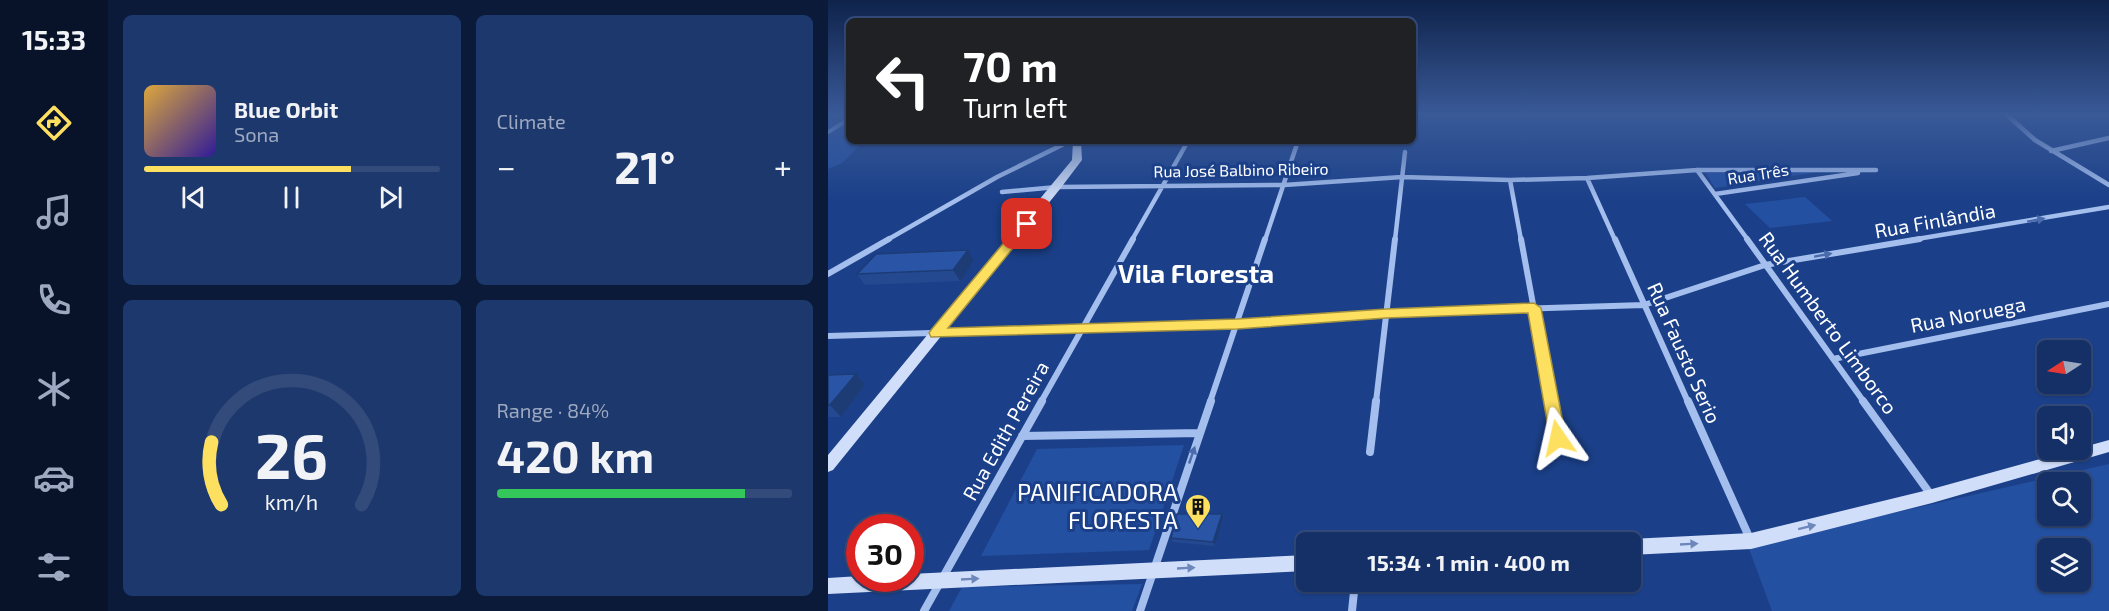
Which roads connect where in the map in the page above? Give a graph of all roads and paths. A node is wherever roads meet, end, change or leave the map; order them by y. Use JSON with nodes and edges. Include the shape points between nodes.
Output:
{"nodes":[{"id":1,"x":1064,"y":144,"type":"edge"},
{"id":2,"x":1077,"y":144,"type":"edge"},
{"id":3,"x":1186,"y":144,"type":"edge"},
{"id":4,"x":1297,"y":144,"type":"edge"},
{"id":5,"x":2040,"y":144,"type":"edge"},
{"id":6,"x":2084,"y":144,"type":"edge"},
{"id":7,"x":2051,"y":151,"type":"junction"},
{"id":8,"x":1405,"y":152,"type":"dead end"},
{"id":9,"x":1697,"y":170,"type":"junction"},
{"id":10,"x":1876,"y":170,"type":"joint"},
{"id":11,"x":1402,"y":177,"type":"junction"},
{"id":12,"x":1587,"y":178,"type":"junction"},
{"id":13,"x":1510,"y":180,"type":"junction"},
{"id":14,"x":1164,"y":185,"type":"junction"},
{"id":15,"x":1284,"y":185,"type":"junction"},
{"id":16,"x":2109,"y":185,"type":"edge"},
{"id":17,"x":1057,"y":187,"type":"junction"},
{"id":18,"x":1002,"y":192,"type":"dead end"},
{"id":19,"x":1715,"y":194,"type":"junction"},
{"id":20,"x":2109,"y":207,"type":"edge"},
{"id":21,"x":1765,"y":265,"type":"junction"},
{"id":22,"x":828,"y":274,"type":"edge"},
{"id":23,"x":2109,"y":304,"type":"edge"},
{"id":24,"x":1644,"y":305,"type":"junction"},
{"id":25,"x":1534,"y":308,"type":"junction"},
{"id":26,"x":1386,"y":313,"type":"junction"},
{"id":27,"x":1237,"y":324,"type":"junction"},
{"id":28,"x":1083,"y":329,"type":"junction"},
{"id":29,"x":936,"y":333,"type":"junction"},
{"id":30,"x":828,"y":336,"type":"edge"},
{"id":31,"x":1833,"y":359,"type":"junction"},
{"id":32,"x":1200,"y":433,"type":"junction"},
{"id":33,"x":1022,"y":436,"type":"junction"},
{"id":34,"x":1558,"y":438,"type":"dead end"},
{"id":35,"x":2109,"y":447,"type":"edge"},
{"id":36,"x":1370,"y":452,"type":"dead end"},
{"id":37,"x":828,"y":466,"type":"edge"},
{"id":38,"x":1932,"y":496,"type":"junction"},
{"id":39,"x":1751,"y":541,"type":"junction"},
{"id":40,"x":1641,"y":546,"type":"edge"},
{"id":41,"x":1296,"y":563,"type":"edge"},
{"id":42,"x":1154,"y":570,"type":"junction"},
{"id":43,"x":941,"y":580,"type":"junction"},
{"id":44,"x":828,"y":586,"type":"edge"},
{"id":45,"x":1354,"y":592,"type":"edge"},
{"id":46,"x":924,"y":611,"type":"edge"},
{"id":47,"x":1140,"y":611,"type":"edge"},
{"id":48,"x":1352,"y":611,"type":"edge"}],
"edges":[{"from":1,"to":22,"type":"street","via":[[997,177]]},
{"from":2,"to":17,"type":"main road","via":[[1077,160]]},
{"from":3,"to":14,"type":"street","name":"Rua Edith Pereira"},
{"from":4,"to":15,"type":"street"},
{"from":5,"to":7,"type":"street"},
{"from":6,"to":7,"type":"street"},
{"from":7,"to":16,"type":"street"},
{"from":8,"to":11,"type":"street"},
{"from":9,"to":10,"type":"street","name":"Rua José Balbino Ribeiro"},
{"from":9,"to":12,"type":"street","name":"Rua José Balbino Ribeiro"},
{"from":9,"to":19,"type":"street","name":"Rua Humberto Limborco"},
{"from":10,"to":19,"type":"street","name":"Rua Três"},
{"from":11,"to":13,"type":"street","name":"Rua José Balbino Ribeiro"},
{"from":11,"to":15,"type":"street","name":"Rua José Balbino Ribeiro"},
{"from":11,"to":26,"type":"street"},
{"from":12,"to":13,"type":"street","name":"Rua José Balbino Ribeiro"},
{"from":12,"to":24,"type":"street","name":"Rua Fausto Serio"},
{"from":13,"to":25,"type":"street"},
{"from":14,"to":15,"type":"street","name":"Rua José Balbino Ribeiro"},
{"from":14,"to":17,"type":"street","name":"Rua José Balbino Ribeiro"},
{"from":14,"to":28,"type":"street","name":"Rua Edith Pereira"},
{"from":15,"to":27,"type":"street"},
{"from":17,"to":18,"type":"street","name":"Rua José Balbino Ribeiro"},
{"from":17,"to":29,"type":"main road"},
{"from":19,"to":21,"type":"street","name":"Rua Humberto Limborco"},
{"from":21,"to":20,"type":"street","name":"Rua Finlândia","one_way":true},
{"from":21,"to":24,"type":"street","name":"Rua Finlândia"},
{"from":21,"to":31,"type":"street","name":"Rua Humberto Limborco"},
{"from":23,"to":31,"type":"street","name":"Rua Noruega"},
{"from":24,"to":25,"type":"street","name":"Rua Finlândia"},
{"from":24,"to":39,"type":"street","name":"Rua Fausto Serio"},
{"from":25,"to":26,"type":"street","name":"Rua Finlândia"},
{"from":25,"to":34,"type":"street"},
{"from":26,"to":27,"type":"street","name":"Rua Finlândia"},
{"from":26,"to":36,"type":"street"},
{"from":27,"to":28,"type":"street","name":"Rua Finlândia"},
{"from":27,"to":32,"type":"street"},
{"from":28,"to":29,"type":"street","name":"Rua Finlândia"},
{"from":28,"to":33,"type":"street","name":"Rua Edith Pereira"},
{"from":29,"to":30,"type":"street","name":"Rua Finlândia"},
{"from":29,"to":37,"type":"main road"},
{"from":31,"to":38,"type":"street","name":"Rua Humberto Limborco"},
{"from":32,"to":33,"type":"street"},
{"from":42,"to":32,"type":"street","one_way":true},
{"from":33,"to":43,"type":"street","name":"Rua Edith Pereira"},
{"from":35,"to":38,"type":"main road"},
{"from":39,"to":38,"type":"main road","one_way":true},
{"from":40,"to":39,"type":"main road","one_way":true},
{"from":42,"to":41,"type":"main road","one_way":true},
{"from":43,"to":42,"type":"main road","one_way":true},
{"from":42,"to":47,"type":"street"},
{"from":43,"to":44,"type":"main road"},
{"from":43,"to":46,"type":"street","name":"Rua Edith Pereira"},
{"from":45,"to":48,"type":"street"}]}
